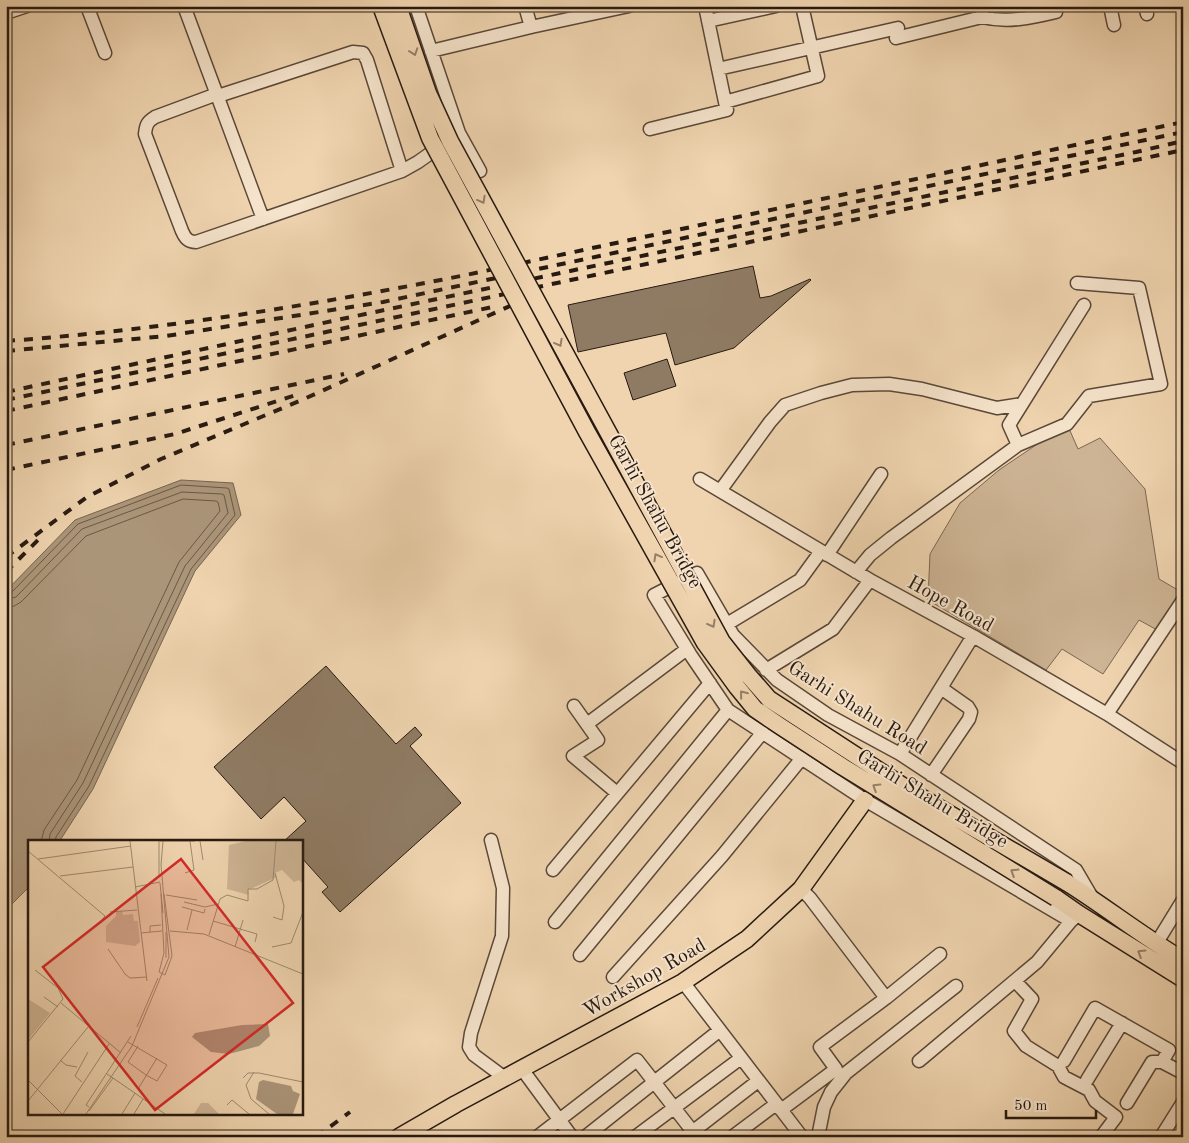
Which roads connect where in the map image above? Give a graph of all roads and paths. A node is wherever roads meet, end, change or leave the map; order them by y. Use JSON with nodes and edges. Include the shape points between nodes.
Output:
{"nodes":[{"id":1,"x":88,"y":6,"type":"edge"},
{"id":2,"x":184,"y":6,"type":"edge"},
{"id":3,"x":381,"y":6,"type":"edge"},
{"id":4,"x":398,"y":6,"type":"edge"},
{"id":5,"x":416,"y":6,"type":"edge"},
{"id":6,"x":525,"y":6,"type":"edge"},
{"id":7,"x":629,"y":6,"type":"edge"},
{"id":8,"x":704,"y":6,"type":"edge"},
{"id":9,"x":776,"y":6,"type":"edge"},
{"id":10,"x":802,"y":6,"type":"edge"},
{"id":11,"x":1110,"y":6,"type":"edge"},
{"id":12,"x":982,"y":11,"type":"edge"},
{"id":13,"x":1056,"y":12,"type":"dead end"},
{"id":14,"x":708,"y":21,"type":"junction"},
{"id":15,"x":1114,"y":25,"type":"dead end"},
{"id":16,"x":531,"y":27,"type":"junction"},
{"id":17,"x":812,"y":48,"type":"junction"},
{"id":18,"x":431,"y":51,"type":"junction"},
{"id":19,"x":106,"y":53,"type":"dead end"},
{"id":20,"x":718,"y":70,"type":"junction"},
{"id":21,"x":218,"y":95,"type":"junction"},
{"id":22,"x":725,"y":102,"type":"junction"},
{"id":23,"x":650,"y":129,"type":"dead end"},
{"id":24,"x":459,"y":133,"type":"junction"},
{"id":25,"x":480,"y":170,"type":"dead end"},
{"id":26,"x":402,"y":172,"type":"junction"},
{"id":27,"x":263,"y":219,"type":"junction"},
{"id":28,"x":1077,"y":283,"type":"dead end"},
{"id":29,"x":1084,"y":305,"type":"dead end"},
{"id":30,"x":1022,"y":404,"type":"junction"},
{"id":31,"x":1018,"y":446,"type":"junction"},
{"id":32,"x":881,"y":474,"type":"dead end"},
{"id":33,"x":700,"y":479,"type":"dead end"},
{"id":34,"x":720,"y":491,"type":"junction"},
{"id":35,"x":824,"y":553,"type":"junction"},
{"id":36,"x":856,"y":572,"type":"junction"},
{"id":37,"x":870,"y":580,"type":"junction"},
{"id":38,"x":1183,"y":600,"type":"edge"},
{"id":39,"x":727,"y":624,"type":"junction"},
{"id":40,"x":973,"y":636,"type":"junction"},
{"id":41,"x":687,"y":649,"type":"junction"},
{"id":42,"x":766,"y":670,"type":"junction"},
{"id":43,"x":710,"y":683,"type":"junction"},
{"id":44,"x":941,"y":688,"type":"junction"},
{"id":45,"x":574,"y":706,"type":"dead end"},
{"id":46,"x":728,"y":710,"type":"junction"},
{"id":47,"x":1107,"y":714,"type":"junction"},
{"id":48,"x":587,"y":724,"type":"junction"},
{"id":49,"x":763,"y":732,"type":"junction"},
{"id":50,"x":900,"y":754,"type":"junction"},
{"id":51,"x":802,"y":758,"type":"junction"},
{"id":52,"x":1183,"y":762,"type":"edge"},
{"id":53,"x":931,"y":775,"type":"junction"},
{"id":54,"x":617,"y":793,"type":"junction"},
{"id":55,"x":864,"y":800,"type":"junction"},
{"id":56,"x":492,"y":840,"type":"dead end"},
{"id":57,"x":553,"y":870,"type":"dead end"},
{"id":58,"x":801,"y":889,"type":"junction"},
{"id":59,"x":1094,"y":900,"type":"junction"},
{"id":60,"x":1183,"y":900,"type":"edge"},
{"id":61,"x":1075,"y":917,"type":"junction"},
{"id":62,"x":555,"y":922,"type":"dead end"},
{"id":63,"x":1156,"y":944,"type":"junction"},
{"id":64,"x":580,"y":954,"type":"dead end"},
{"id":65,"x":940,"y":954,"type":"dead end"},
{"id":66,"x":1183,"y":960,"type":"edge"},
{"id":67,"x":613,"y":977,"type":"dead end"},
{"id":68,"x":1183,"y":979,"type":"edge"},
{"id":69,"x":1015,"y":981,"type":"junction"},
{"id":70,"x":684,"y":982,"type":"junction"},
{"id":71,"x":956,"y":986,"type":"dead end"},
{"id":72,"x":886,"y":998,"type":"junction"},
{"id":73,"x":1122,"y":1023,"type":"junction"},
{"id":74,"x":720,"y":1030,"type":"junction"},
{"id":75,"x":741,"y":1058,"type":"junction"},
{"id":76,"x":919,"y":1061,"type":"dead end"},
{"id":77,"x":1064,"y":1061,"type":"dead end"},
{"id":78,"x":1162,"y":1062,"type":"junction"},
{"id":79,"x":522,"y":1069,"type":"junction"},
{"id":80,"x":1183,"y":1073,"type":"edge"},
{"id":81,"x":505,"y":1078,"type":"junction"},
{"id":82,"x":1087,"y":1080,"type":"dead end"},
{"id":83,"x":758,"y":1081,"type":"junction"},
{"id":84,"x":654,"y":1082,"type":"junction"},
{"id":85,"x":1183,"y":1102,"type":"edge"},
{"id":86,"x":1126,"y":1103,"type":"dead end"},
{"id":87,"x":778,"y":1107,"type":"junction"},
{"id":88,"x":674,"y":1108,"type":"junction"},
{"id":89,"x":559,"y":1119,"type":"junction"},
{"id":90,"x":692,"y":1135,"type":"edge"},
{"id":91,"x":795,"y":1135,"type":"edge"},
{"id":92,"x":399,"y":1137,"type":"edge"},
{"id":93,"x":537,"y":1137,"type":"edge"},
{"id":94,"x":572,"y":1137,"type":"edge"},
{"id":95,"x":585,"y":1137,"type":"edge"},
{"id":96,"x":635,"y":1137,"type":"edge"},
{"id":97,"x":732,"y":1137,"type":"edge"},
{"id":98,"x":818,"y":1137,"type":"edge"},
{"id":99,"x":1101,"y":1137,"type":"edge"},
{"id":100,"x":1161,"y":1137,"type":"edge"}],
"edges":[{"from":1,"to":19,"type":"street"},
{"from":2,"to":21,"type":"street"},
{"from":61,"to":3,"type":"main road","name":"Garhi Shahu Bridge","one_way":true,"bridge":true,"via":[[1056,898],[755,709],[737,687],[705,643],[587,432],[430,138]]},
{"from":4,"to":59,"type":"main road","name":"Garhi Shahu Bridge","one_way":true,"bridge":true,"via":[[428,93],[450,141],[722,642],[769,699],[912,792]]},
{"from":5,"to":18,"type":"street"},
{"from":6,"to":16,"type":"street"},
{"from":7,"to":16,"type":"street"},
{"from":8,"to":14,"type":"street"},
{"from":9,"to":14,"type":"street"},
{"from":10,"to":17,"type":"street"},
{"from":11,"to":15,"type":"street"},
{"from":12,"to":13,"type":"street","via":[[994,20],[1027,19]]},
{"from":12,"to":17,"type":"street","via":[[897,33]]},
{"from":14,"to":20,"type":"street"},
{"from":16,"to":18,"type":"street"},
{"from":17,"to":20,"type":"street"},
{"from":17,"to":22,"type":"street","via":[[818,76]]},
{"from":18,"to":24,"type":"street"},
{"from":20,"to":22,"type":"street"},
{"from":21,"to":26,"type":"street","via":[[353,52],[363,53]]},
{"from":21,"to":27,"type":"street"},
{"from":21,"to":27,"type":"street","via":[[148,121],[144,134],[182,231],[191,242]]},
{"from":22,"to":23,"type":"street","via":[[727,110]]},
{"from":24,"to":25,"type":"street"},
{"from":24,"to":26,"type":"street"},
{"from":26,"to":27,"type":"street"},
{"from":28,"to":31,"type":"street","via":[[1140,288],[1161,384],[1088,396],[1067,424]]},
{"from":29,"to":30,"type":"street"},
{"from":30,"to":31,"type":"street","via":[[1009,425]]},
{"from":30,"to":34,"type":"street","via":[[998,408],[889,384],[852,385],[821,393],[785,405]]},
{"from":31,"to":36,"type":"street","via":[[891,538]]},
{"from":32,"to":35,"type":"street"},
{"from":33,"to":34,"type":"street","name":"Hope Road"},
{"from":34,"to":35,"type":"street","name":"Hope Road"},
{"from":35,"to":36,"type":"street","name":"Hope Road"},
{"from":35,"to":39,"type":"street","via":[[800,580]]},
{"from":36,"to":37,"type":"street","name":"Hope Road"},
{"from":37,"to":40,"type":"street","name":"Hope Road"},
{"from":37,"to":42,"type":"street","via":[[833,629]]},
{"from":38,"to":47,"type":"street"},
{"from":39,"to":41,"type":"street","name":"Garhi Shahu Road","via":[[697,574],[654,595]]},
{"from":39,"to":42,"type":"street","name":"Garhi Shahu Road","via":[[733,635]]},
{"from":40,"to":44,"type":"street"},
{"from":40,"to":47,"type":"street","name":"Hope Road"},
{"from":41,"to":43,"type":"street","name":"Garhi Shahu Road"},
{"from":41,"to":48,"type":"street"},
{"from":42,"to":50,"type":"street","name":"Garhi Shahu Road","via":[[828,715]]},
{"from":43,"to":46,"type":"street","name":"Garhi Shahu Road"},
{"from":43,"to":54,"type":"street"},
{"from":44,"to":50,"type":"street"},
{"from":44,"to":53,"type":"street","via":[[971,712]]},
{"from":45,"to":48,"type":"street"},
{"from":46,"to":49,"type":"street","name":"Garhi Shahu Road"},
{"from":46,"to":62,"type":"street"},
{"from":47,"to":52,"type":"street","name":"Hope Road"},
{"from":48,"to":54,"type":"street","via":[[598,740],[573,756]]},
{"from":49,"to":51,"type":"street","name":"Garhi Shahu Road"},
{"from":49,"to":64,"type":"street"},
{"from":50,"to":53,"type":"street","name":"Garhi Shahu Road"},
{"from":51,"to":55,"type":"street","name":"Garhi Shahu Road"},
{"from":51,"to":67,"type":"street","via":[[722,856]]},
{"from":53,"to":59,"type":"street","name":"Garhi Shahu Road","via":[[1076,870]]},
{"from":54,"to":57,"type":"street"},
{"from":55,"to":58,"type":"main road","name":"Workshop Road"},
{"from":55,"to":61,"type":"street","name":"Garhi Shahu Road"},
{"from":56,"to":81,"type":"street","via":[[503,888],[502,936],[469,1047],[474,1055]]},
{"from":58,"to":70,"type":"main road","name":"Workshop Road","via":[[747,939]]},
{"from":58,"to":72,"type":"street"},
{"from":59,"to":63,"type":"main road","name":"Garhi Shahu Bridge"},
{"from":60,"to":63,"type":"street"},
{"from":68,"to":61,"type":"main road","name":"Garhi Shahu Bridge","one_way":true},
{"from":61,"to":69,"type":"street","via":[[1037,962]]},
{"from":63,"to":66,"type":"main road","name":"Garhi Shahu Bridge"},
{"from":65,"to":72,"type":"street"},
{"from":69,"to":76,"type":"street"},
{"from":69,"to":99,"type":"street","via":[[1032,999],[1014,1031],[1026,1046],[1058,1066],[1064,1077],[1089,1090],[1095,1101],[1116,1117]]},
{"from":70,"to":74,"type":"street"},
{"from":70,"to":79,"type":"main road","name":"Workshop Road"},
{"from":71,"to":98,"type":"street","via":[[846,1073],[824,1106]]},
{"from":72,"to":87,"type":"street","via":[[820,1047],[836,1069]]},
{"from":73,"to":77,"type":"street","via":[[1095,1008]]},
{"from":73,"to":78,"type":"street","via":[[1169,1050]]},
{"from":73,"to":82,"type":"street"},
{"from":74,"to":75,"type":"street"},
{"from":74,"to":84,"type":"street"},
{"from":75,"to":83,"type":"street"},
{"from":75,"to":88,"type":"street"},
{"from":78,"to":80,"type":"street"},
{"from":78,"to":86,"type":"street","via":[[1152,1062]]},
{"from":79,"to":81,"type":"main road","name":"Workshop Road"},
{"from":79,"to":89,"type":"street"},
{"from":81,"to":92,"type":"main road","name":"Workshop Road"},
{"from":83,"to":87,"type":"street"},
{"from":83,"to":90,"type":"street"},
{"from":84,"to":88,"type":"street"},
{"from":84,"to":89,"type":"street","via":[[638,1060]]},
{"from":84,"to":95,"type":"street"},
{"from":85,"to":100,"type":"street"},
{"from":87,"to":91,"type":"street"},
{"from":87,"to":97,"type":"street"},
{"from":88,"to":90,"type":"street"},
{"from":88,"to":96,"type":"street"},
{"from":89,"to":93,"type":"street"},
{"from":89,"to":94,"type":"street"}]}
